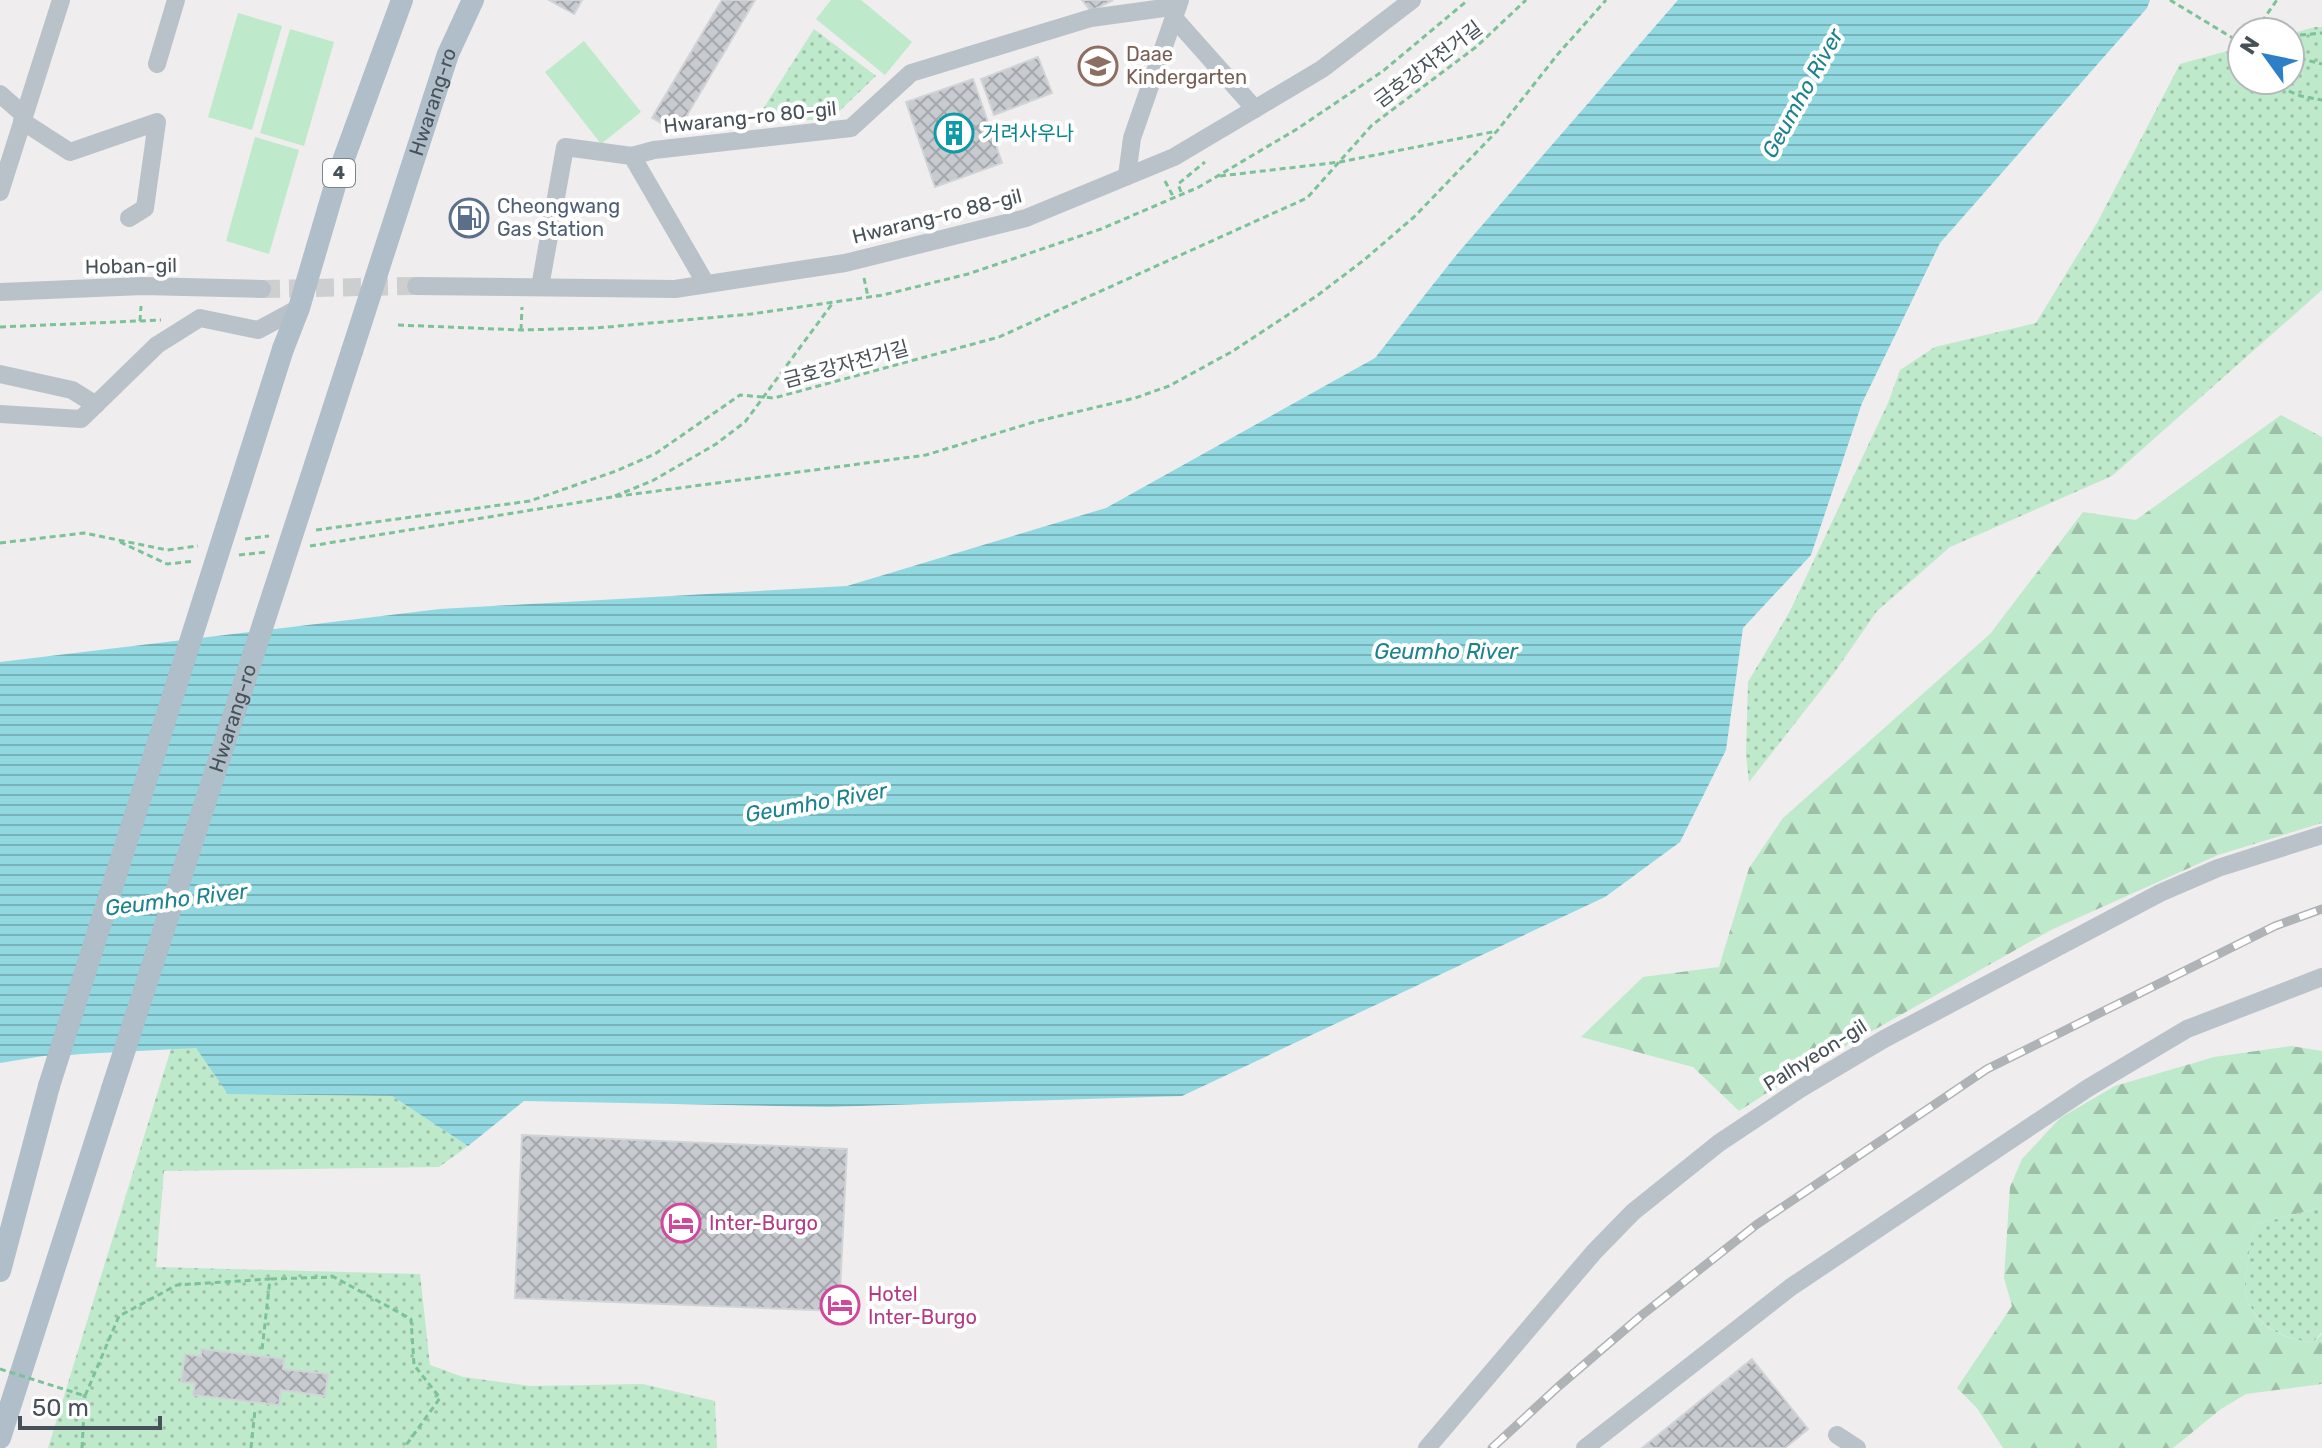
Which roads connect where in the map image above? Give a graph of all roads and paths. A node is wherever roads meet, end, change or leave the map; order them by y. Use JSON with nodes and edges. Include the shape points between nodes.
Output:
{"nodes":[{"id":1,"x":61,"y":0,"type":"edge"},
{"id":2,"x":176,"y":0,"type":"edge"},
{"id":3,"x":402,"y":0,"type":"edge"},
{"id":4,"x":473,"y":0,"type":"edge"},
{"id":5,"x":1412,"y":0,"type":"edge"},
{"id":6,"x":1526,"y":0,"type":"edge"},
{"id":7,"x":1606,"y":0,"type":"edge"},
{"id":8,"x":2170,"y":0,"type":"edge"},
{"id":9,"x":1177,"y":8,"type":"edge"},
{"id":10,"x":2226,"y":32,"type":"edge"},
{"id":11,"x":157,"y":64,"type":"dead end"},
{"id":12,"x":0,"y":94,"type":"edge"},
{"id":13,"x":2301,"y":96,"type":"edge"},
{"id":14,"x":2322,"y":100,"type":"edge"},
{"id":15,"x":1255,"y":109,"type":"junction"},
{"id":16,"x":23,"y":118,"type":"junction"},
{"id":17,"x":1497,"y":131,"type":"junction"},
{"id":18,"x":632,"y":156,"type":"junction"},
{"id":19,"x":1340,"y":162,"type":"junction"},
{"id":20,"x":4,"y":166,"type":"edge"},
{"id":21,"x":1127,"y":176,"type":"junction"},
{"id":22,"x":1217,"y":176,"type":"dead end"},
{"id":23,"x":0,"y":192,"type":"edge"},
{"id":24,"x":129,"y":218,"type":"dead end"},
{"id":25,"x":706,"y":284,"type":"junction"},
{"id":26,"x":416,"y":286,"type":"tunnel mouth"},
{"id":27,"x":532,"y":287,"type":"junction"},
{"id":28,"x":262,"y":289,"type":"tunnel mouth"},
{"id":29,"x":0,"y":292,"type":"edge"},
{"id":30,"x":833,"y":302,"type":"dead end"},
{"id":31,"x":299,"y":308,"type":"junction"},
{"id":32,"x":200,"y":318,"type":"junction"},
{"id":33,"x":0,"y":327,"type":"edge"},
{"id":34,"x":521,"y":330,"type":"dead end"},
{"id":35,"x":0,"y":374,"type":"edge"},
{"id":36,"x":761,"y":397,"type":"junction"},
{"id":37,"x":96,"y":405,"type":"junction"},
{"id":38,"x":0,"y":414,"type":"edge"},
{"id":39,"x":612,"y":497,"type":"junction"},
{"id":40,"x":316,"y":530,"type":"dead end"},
{"id":41,"x":271,"y":536,"type":"dead end"},
{"id":42,"x":113,"y":539,"type":"junction"},
{"id":43,"x":241,"y":540,"type":"dead end"},
{"id":44,"x":0,"y":543,"type":"edge"},
{"id":45,"x":212,"y":544,"type":"dead end"},
{"id":46,"x":308,"y":547,"type":"dead end"},
{"id":47,"x":277,"y":551,"type":"dead end"},
{"id":48,"x":230,"y":557,"type":"dead end"},
{"id":49,"x":198,"y":560,"type":"dead end"},
{"id":50,"x":2322,"y":835,"type":"edge"},
{"id":51,"x":2322,"y":977,"type":"edge"},
{"id":52,"x":0,"y":1271,"type":"edge"},
{"id":53,"x":270,"y":1279,"type":"junction"},
{"id":54,"x":262,"y":1350,"type":"dead end"},
{"id":55,"x":0,"y":1369,"type":"edge"},
{"id":56,"x":85,"y":1396,"type":"junction"},
{"id":57,"x":255,"y":1410,"type":"dead end"},
{"id":58,"x":1837,"y":1435,"type":"dead end"},
{"id":59,"x":0,"y":1438,"type":"edge"},
{"id":60,"x":82,"y":1448,"type":"edge"},
{"id":61,"x":251,"y":1448,"type":"edge"},
{"id":62,"x":404,"y":1448,"type":"edge"},
{"id":63,"x":1427,"y":1448,"type":"edge"},
{"id":64,"x":1585,"y":1448,"type":"edge"},
{"id":65,"x":1857,"y":1448,"type":"edge"}],
"edges":[{"from":1,"to":16,"type":"street"},
{"from":2,"to":11,"type":"street"},
{"from":3,"to":31,"type":"main road","number":"4","via":[[339,172]]},
{"from":4,"to":59,"type":"main road","name":"Hwarang-ro","bridge":true,"via":[[448,54]]},
{"from":5,"to":15,"type":"street","name":"Hwarang-ro 88-gil","via":[[1322,69]]},
{"from":6,"to":19,"type":"path","name":"금호강자전거길","via":[[1476,47],[1372,125]]},
{"from":7,"to":17,"type":"path"},
{"from":8,"to":10,"type":"path"},
{"from":9,"to":15,"type":"street"},
{"from":9,"to":18,"type":"street","name":"Hwarang-ro 80-gil","via":[[1091,18],[911,73],[851,128]]},
{"from":9,"to":21,"type":"street","via":[[1132,138]]},
{"from":12,"to":16,"type":"street"},
{"from":13,"to":14,"type":"path"},
{"from":15,"to":21,"type":"street","name":"Hwarang-ro 88-gil","via":[[1174,157]]},
{"from":16,"to":20,"type":"street"},
{"from":16,"to":24,"type":"street","via":[[70,152],[157,122],[145,208]]},
{"from":17,"to":19,"type":"path"},
{"from":17,"to":39,"type":"path","via":[[1364,260],[1233,351],[1169,386],[926,455]]},
{"from":18,"to":25,"type":"street"},
{"from":18,"to":27,"type":"street","name":"Hwarang-ro 80-gil","via":[[565,147]]},
{"from":19,"to":22,"type":"path"},
{"from":19,"to":36,"type":"path","name":"금호강자전거길","via":[[1307,198],[999,337],[823,387]]},
{"from":20,"to":23,"type":"street"},
{"from":21,"to":25,"type":"street","name":"Hwarang-ro 88-gil","via":[[1026,218],[845,263]]},
{"from":25,"to":27,"type":"street","name":"Hwarang-ro 88-gil","via":[[675,289]]},
{"from":26,"to":27,"type":"street","name":"Hwarang-ro 88-gil"},
{"from":27,"to":34,"type":"path"},
{"from":28,"to":29,"type":"street","name":"Hoban-gil","via":[[143,286]]},
{"from":30,"to":36,"type":"path"},
{"from":31,"to":32,"type":"street","via":[[258,330]]},
{"from":31,"to":52,"type":"main road","number":"4","bridge":true,"via":[[49,1086]]},
{"from":32,"to":33,"type":"path"},
{"from":32,"to":37,"type":"street","via":[[157,345]]},
{"from":35,"to":37,"type":"street","via":[[72,390]]},
{"from":36,"to":39,"type":"path","via":[[745,422],[716,444]]},
{"from":36,"to":40,"type":"path","name":"금호강자전거길","via":[[740,395],[655,454],[530,501]]},
{"from":37,"to":38,"type":"street","via":[[81,419]]},
{"from":39,"to":46,"type":"path"},
{"from":41,"to":43,"type":"path"},
{"from":42,"to":44,"type":"path","via":[[84,533]]},
{"from":42,"to":45,"type":"path","via":[[167,550]]},
{"from":42,"to":49,"type":"path","via":[[167,564]]},
{"from":47,"to":48,"type":"path"},
{"from":50,"to":63,"type":"street","name":"Palhyeon-gil","via":[[2160,893],[1884,1039],[1719,1143],[1633,1212],[1594,1252]]},
{"from":51,"to":64,"type":"street","via":[[2187,1029],[2088,1088],[1791,1287]]},
{"from":53,"to":54,"type":"path"},
{"from":53,"to":56,"type":"path","via":[[177,1285],[119,1316]]},
{"from":53,"to":62,"type":"path","via":[[334,1277],[411,1319],[414,1365],[440,1398]]},
{"from":55,"to":56,"type":"path","bridge":true},
{"from":56,"to":60,"type":"path"},
{"from":57,"to":61,"type":"path"},
{"from":58,"to":65,"type":"street"}]}
